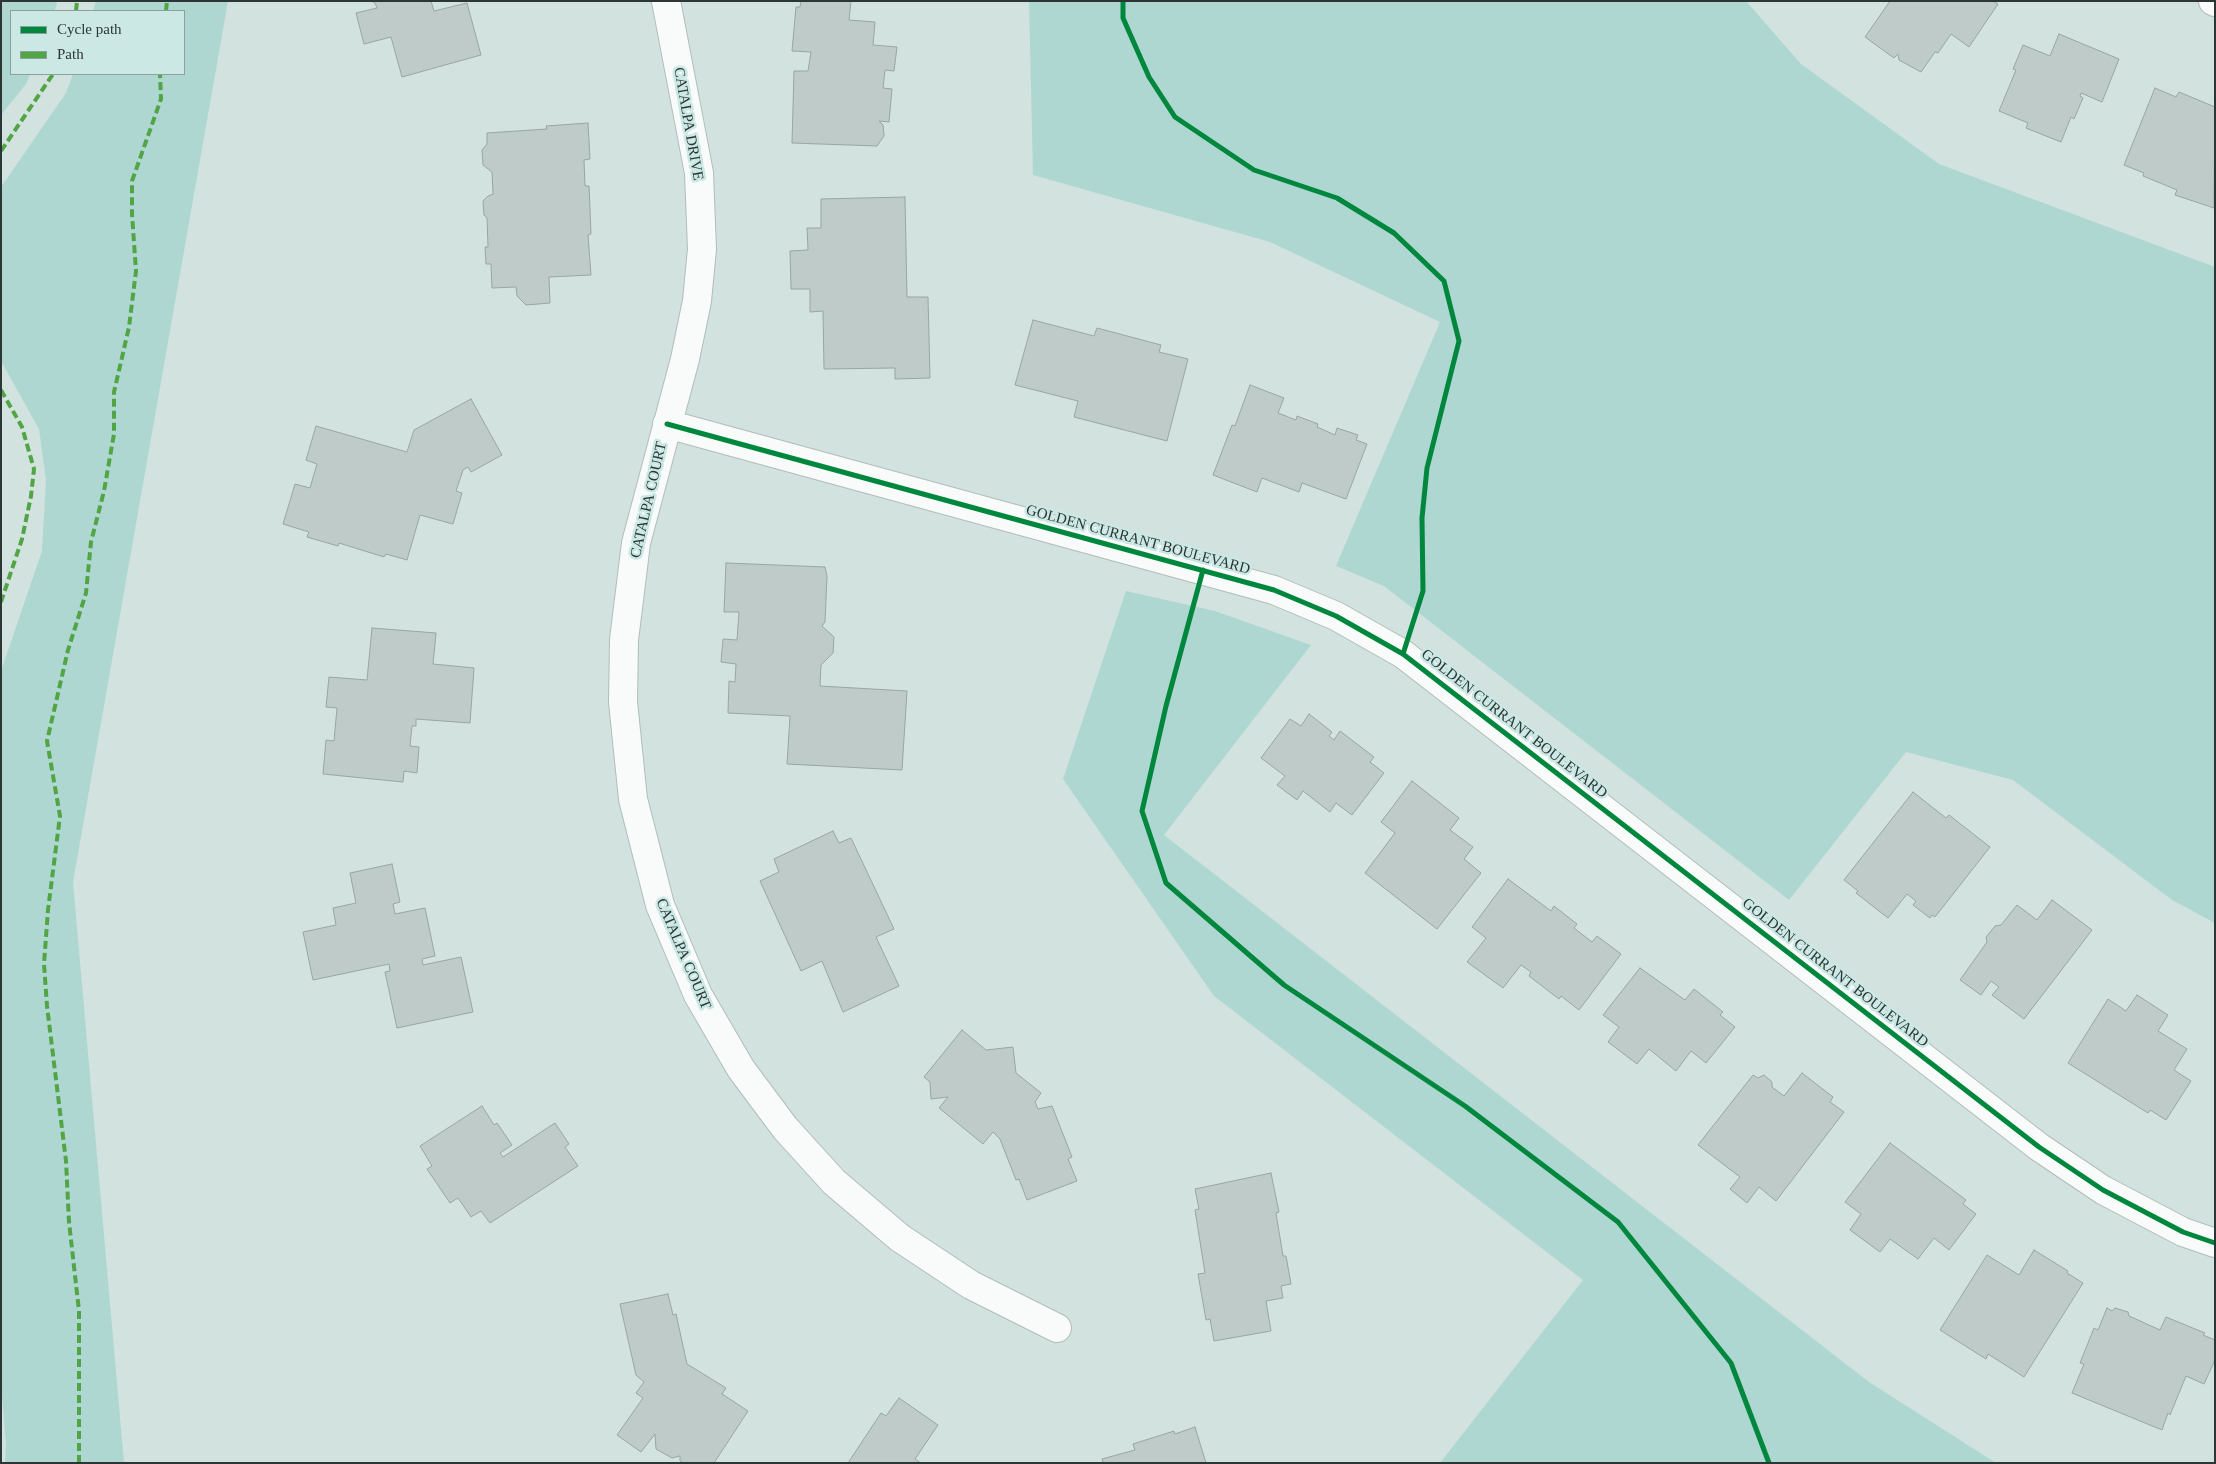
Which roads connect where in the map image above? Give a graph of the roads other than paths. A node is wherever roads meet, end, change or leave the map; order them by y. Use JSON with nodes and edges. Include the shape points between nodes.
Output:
{"nodes":[{"id":1,"x":666,"y":1,"type":"edge"},
{"id":2,"x":667,"y":424,"type":"junction"},
{"id":3,"x":2215,"y":1243,"type":"edge"},
{"id":4,"x":1057,"y":1328,"type":"dead end"}],
"edges":[{"from":1,"to":2,"type":"street","name":"CATALPA DRIVE","via":[[699,172],[702,249],[697,301]]},
{"from":2,"to":3,"type":"street","name":"GOLDEN CURRANT BOULEVARD","via":[[1274,590],[1336,616],[1403,654],[2039,1147],[2103,1190],[2183,1232]]},
{"from":2,"to":4,"type":"street","name":"CATALPA COURT","via":[[636,543],[624,640],[623,702],[633,799],[660,905],[698,995],[741,1069],[785,1128],[834,1182],[900,1238],[971,1285]]}]}
